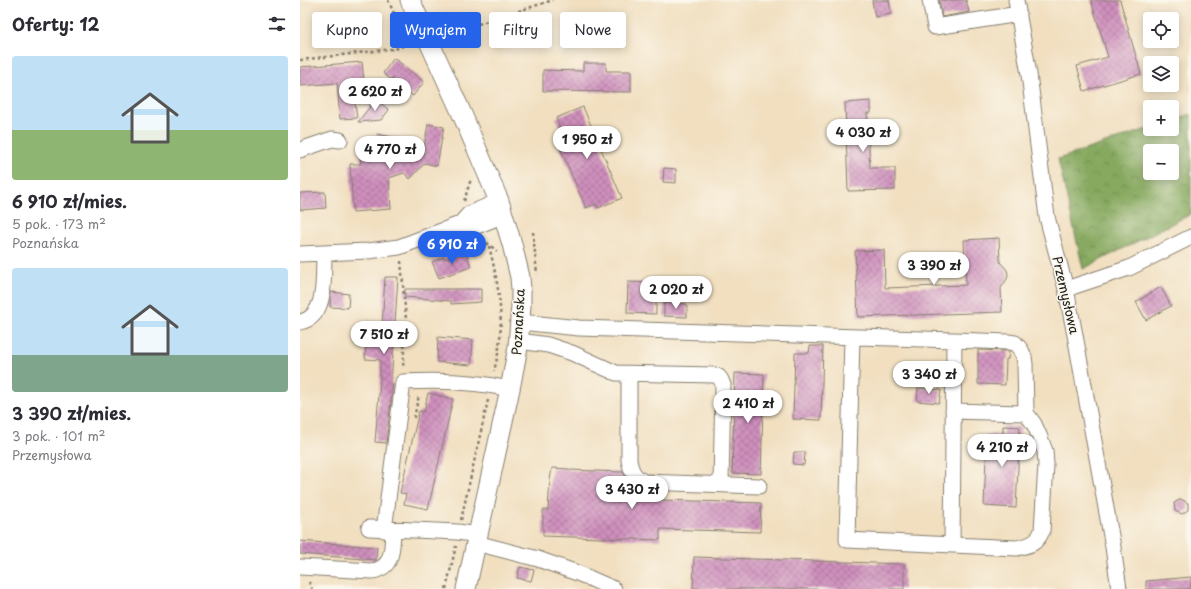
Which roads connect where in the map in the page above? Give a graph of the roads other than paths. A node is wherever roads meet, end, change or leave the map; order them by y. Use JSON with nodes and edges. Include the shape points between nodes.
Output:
{"nodes":[{"id":1,"x":410,"y":0,"type":"edge"},
{"id":2,"x":930,"y":0,"type":"edge"},
{"id":3,"x":1018,"y":7,"type":"edge"},
{"id":4,"x":340,"y":140,"type":"dead end"},
{"id":5,"x":300,"y":150,"type":"edge"},
{"id":6,"x":501,"y":208,"type":"junction"},
{"id":7,"x":1191,"y":237,"type":"edge"},
{"id":8,"x":324,"y":253,"type":"junction"},
{"id":9,"x":300,"y":254,"type":"edge"},
{"id":10,"x":1066,"y":289,"type":"junction"},
{"id":11,"x":300,"y":322,"type":"edge"},
{"id":12,"x":520,"y":322,"type":"junction"},
{"id":13,"x":852,"y":337,"type":"junction"},
{"id":14,"x":954,"y":340,"type":"junction"},
{"id":15,"x":519,"y":341,"type":"junction"},
{"id":16,"x":629,"y":374,"type":"junction"},
{"id":17,"x":510,"y":389,"type":"junction"},
{"id":18,"x":954,"y":411,"type":"junction"},
{"id":19,"x":1026,"y":414,"type":"junction"},
{"id":20,"x":721,"y":484,"type":"junction"},
{"id":21,"x":759,"y":486,"type":"dead end"},
{"id":22,"x":382,"y":529,"type":"junction"},
{"id":23,"x":477,"y":539,"type":"junction"},
{"id":24,"x":952,"y":545,"type":"junction"},
{"id":25,"x":300,"y":567,"type":"edge"},
{"id":26,"x":466,"y":589,"type":"edge"},
{"id":27,"x":614,"y":589,"type":"edge"},
{"id":28,"x":1119,"y":589,"type":"edge"}],
"edges":[{"from":1,"to":6,"type":"main road","name":"Poznańska","via":[[419,40],[462,114]]},
{"from":2,"to":3,"type":"street","via":[[935,27]]},
{"from":3,"to":10,"type":"street","name":"Przemysłowa","via":[[1047,217]]},
{"from":4,"to":5,"type":"street","via":[[332,139]]},
{"from":6,"to":8,"type":"street","via":[[469,214],[460,224],[399,247]]},
{"from":6,"to":12,"type":"main road","name":"Poznańska","via":[[520,277]]},
{"from":7,"to":10,"type":"street","via":[[1129,268]]},
{"from":8,"to":9,"type":"street"},
{"from":8,"to":11,"type":"street","via":[[320,306],[313,317]]},
{"from":10,"to":28,"type":"street","name":"Przemysłowa"},
{"from":12,"to":13,"type":"street","via":[[579,328]]},
{"from":12,"to":15,"type":"main road","name":"Poznańska"},
{"from":13,"to":14,"type":"street"},
{"from":13,"to":24,"type":"street","via":[[847,540]]},
{"from":14,"to":18,"type":"street"},
{"from":14,"to":19,"type":"street","via":[[1015,343],[1021,350],[1025,364]]},
{"from":15,"to":16,"type":"street","via":[[548,345],[616,373]]},
{"from":15,"to":17,"type":"main road","name":"Poznańska"},
{"from":16,"to":20,"type":"street","via":[[629,460],[634,475],[644,482]]},
{"from":16,"to":20,"type":"street","via":[[715,374],[721,379]]},
{"from":17,"to":22,"type":"street","via":[[492,385],[437,381],[403,382]]},
{"from":17,"to":23,"type":"main road","name":"Poznańska"},
{"from":18,"to":19,"type":"street"},
{"from":18,"to":24,"type":"street"},
{"from":19,"to":24,"type":"street","via":[[1034,424],[1045,451],[1042,531],[1038,540],[1017,548]]},
{"from":20,"to":21,"type":"street"},
{"from":22,"to":23,"type":"street","via":[[458,532]]},
{"from":22,"to":25,"type":"street","via":[[392,550],[390,558],[379,570]]},
{"from":23,"to":26,"type":"main road","name":"Poznańska"},
{"from":23,"to":27,"type":"street","via":[[580,574]]}]}
